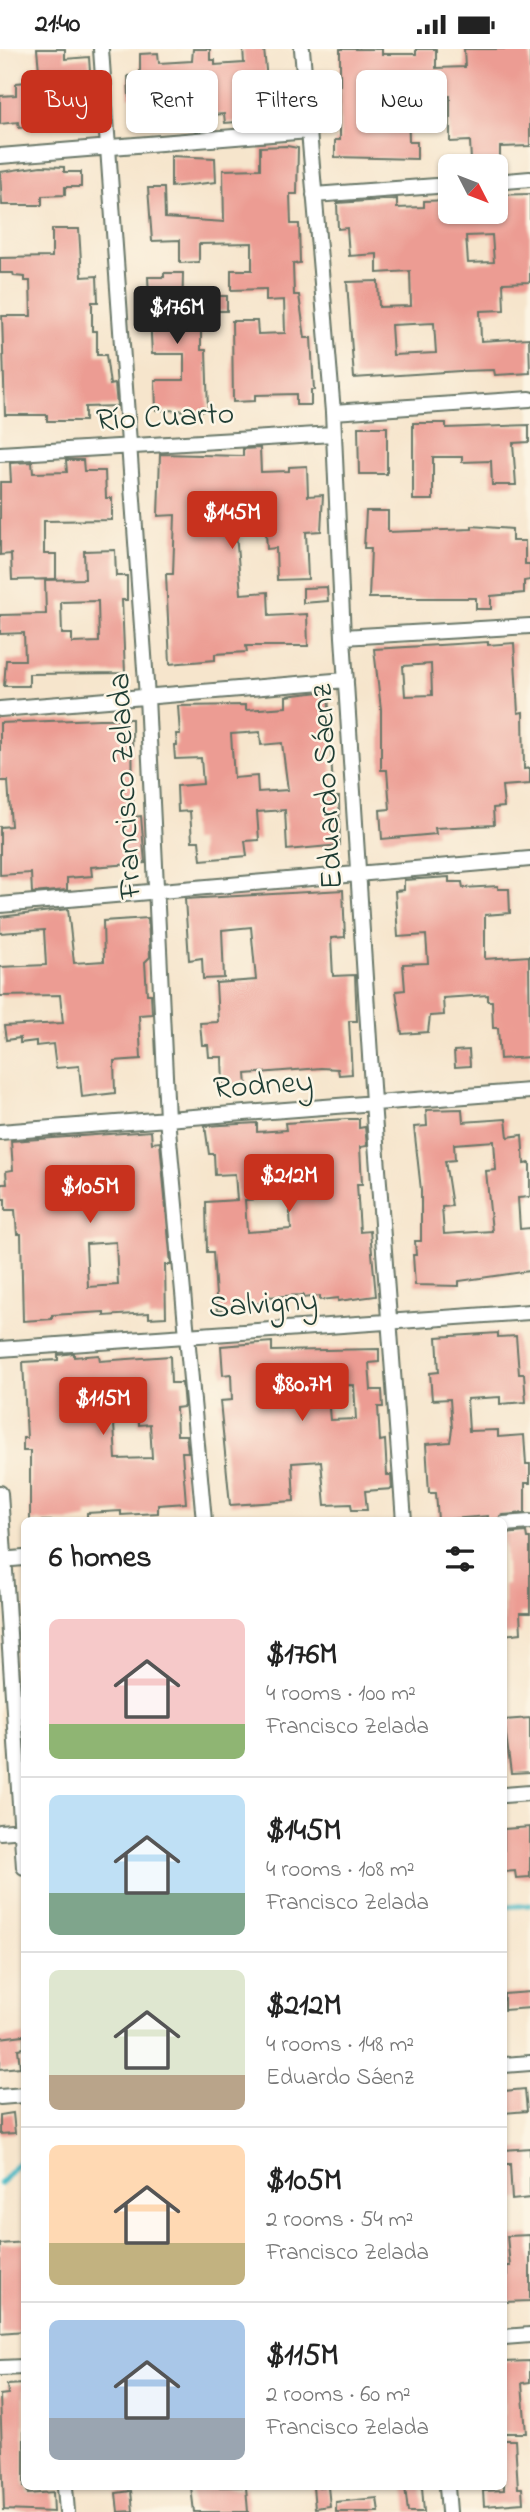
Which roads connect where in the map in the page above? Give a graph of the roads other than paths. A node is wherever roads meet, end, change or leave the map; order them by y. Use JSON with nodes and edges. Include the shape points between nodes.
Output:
{"nodes":[{"id":1,"x":101,"y":49,"type":"edge"},
{"id":2,"x":302,"y":49,"type":"edge"},
{"id":3,"x":304,"y":70,"type":"edge"},
{"id":4,"x":284,"y":133,"type":"edge"},
{"id":5,"x":309,"y":133,"type":"edge"},
{"id":6,"x":107,"y":147,"type":"junction"},
{"id":7,"x":0,"y":156,"type":"edge"},
{"id":8,"x":530,"y":179,"type":"edge"},
{"id":9,"x":508,"y":181,"type":"edge"},
{"id":10,"x":438,"y":186,"type":"edge"},
{"id":11,"x":314,"y":195,"type":"junction"},
{"id":12,"x":530,"y":399,"type":"edge"},
{"id":13,"x":333,"y":412,"type":"junction"},
{"id":14,"x":333,"y":434,"type":"junction"},
{"id":15,"x":130,"y":445,"type":"junction"},
{"id":16,"x":0,"y":454,"type":"edge"},
{"id":17,"x":530,"y":626,"type":"edge"},
{"id":18,"x":343,"y":637,"type":"junction"},
{"id":19,"x":346,"y":680,"type":"junction"},
{"id":20,"x":147,"y":697,"type":"junction"},
{"id":21,"x":0,"y":709,"type":"edge"},
{"id":22,"x":530,"y":859,"type":"edge"},
{"id":23,"x":358,"y":872,"type":"junction"},
{"id":24,"x":156,"y":890,"type":"junction"},
{"id":25,"x":0,"y":905,"type":"edge"},
{"id":26,"x":530,"y":1091,"type":"edge"},
{"id":27,"x":373,"y":1102,"type":"junction"},
{"id":28,"x":167,"y":1118,"type":"junction"},
{"id":29,"x":0,"y":1132,"type":"edge"},
{"id":30,"x":530,"y":1312,"type":"edge"},
{"id":31,"x":391,"y":1321,"type":"junction"},
{"id":32,"x":189,"y":1336,"type":"junction"},
{"id":33,"x":0,"y":1349,"type":"edge"},
{"id":34,"x":0,"y":1493,"type":"edge"},
{"id":35,"x":204,"y":1517,"type":"edge"},
{"id":36,"x":404,"y":1517,"type":"edge"},
{"id":37,"x":530,"y":1522,"type":"edge"},
{"id":38,"x":507,"y":1524,"type":"edge"},
{"id":39,"x":21,"y":1558,"type":"edge"},
{"id":40,"x":3,"y":1560,"type":"edge"},
{"id":41,"x":530,"y":1793,"type":"edge"},
{"id":42,"x":507,"y":1795,"type":"edge"},
{"id":43,"x":21,"y":1803,"type":"edge"},
{"id":44,"x":21,"y":1830,"type":"edge"},
{"id":45,"x":0,"y":1832,"type":"edge"},
{"id":46,"x":530,"y":2063,"type":"edge"},
{"id":47,"x":507,"y":2065,"type":"edge"},
{"id":48,"x":21,"y":2095,"type":"edge"},
{"id":49,"x":0,"y":2097,"type":"edge"},
{"id":50,"x":530,"y":2335,"type":"edge"},
{"id":51,"x":507,"y":2337,"type":"edge"},
{"id":52,"x":21,"y":2367,"type":"edge"},
{"id":53,"x":0,"y":2368,"type":"edge"},
{"id":54,"x":65,"y":2490,"type":"edge"},
{"id":55,"x":447,"y":2490,"type":"edge"},
{"id":56,"x":67,"y":2512,"type":"edge"},
{"id":57,"x":449,"y":2512,"type":"edge"}],
"edges":[{"from":1,"to":6,"type":"street","name":"Francisco Zelada"},
{"from":2,"to":3,"type":"street","name":"Eduardo Sáenz"},
{"from":4,"to":6,"type":"street"},
{"from":5,"to":11,"type":"street","name":"Eduardo Sáenz"},
{"from":6,"to":7,"type":"street"},
{"from":6,"to":15,"type":"street","name":"Francisco Zelada"},
{"from":8,"to":9,"type":"street"},
{"from":10,"to":11,"type":"street"},
{"from":11,"to":13,"type":"street","name":"Eduardo Sáenz"},
{"from":12,"to":13,"type":"street"},
{"from":13,"to":14,"type":"street","name":"Eduardo Sáenz"},
{"from":14,"to":15,"type":"street","name":"Río Cuarto"},
{"from":14,"to":18,"type":"street","name":"Eduardo Sáenz"},
{"from":15,"to":16,"type":"street","name":"Río Cuarto"},
{"from":15,"to":20,"type":"street","name":"Francisco Zelada"},
{"from":17,"to":18,"type":"street"},
{"from":18,"to":19,"type":"street","name":"Eduardo Sáenz"},
{"from":19,"to":20,"type":"street"},
{"from":19,"to":23,"type":"street","name":"Eduardo Sáenz"},
{"from":20,"to":21,"type":"street"},
{"from":20,"to":24,"type":"street","name":"Francisco Zelada"},
{"from":22,"to":23,"type":"street"},
{"from":23,"to":24,"type":"street"},
{"from":23,"to":27,"type":"street","name":"Eduardo Sáenz"},
{"from":24,"to":25,"type":"street"},
{"from":24,"to":28,"type":"street","name":"Francisco Zelada"},
{"from":26,"to":27,"type":"street","name":"Rodney"},
{"from":27,"to":28,"type":"street","name":"Rodney"},
{"from":27,"to":31,"type":"street","name":"Eduardo Sáenz"},
{"from":28,"to":29,"type":"street","name":"Rodney"},
{"from":28,"to":32,"type":"street","name":"Francisco Zelada"},
{"from":30,"to":31,"type":"street","name":"Salvigny"},
{"from":31,"to":32,"type":"street","name":"Salvigny"},
{"from":31,"to":36,"type":"street","name":"Eduardo Sáenz"},
{"from":32,"to":33,"type":"street","name":"Salvigny"},
{"from":32,"to":35,"type":"street","name":"Francisco Zelada"},
{"from":34,"to":40,"type":"street"},
{"from":37,"to":38,"type":"street"},
{"from":39,"to":40,"type":"street"},
{"from":40,"to":43,"type":"street"},
{"from":41,"to":42,"type":"street"},
{"from":44,"to":45,"type":"street"},
{"from":46,"to":47,"type":"street"},
{"from":48,"to":49,"type":"street"},
{"from":50,"to":51,"type":"street"},
{"from":52,"to":53,"type":"street"},
{"from":54,"to":56,"type":"street"},
{"from":55,"to":57,"type":"street"}]}
